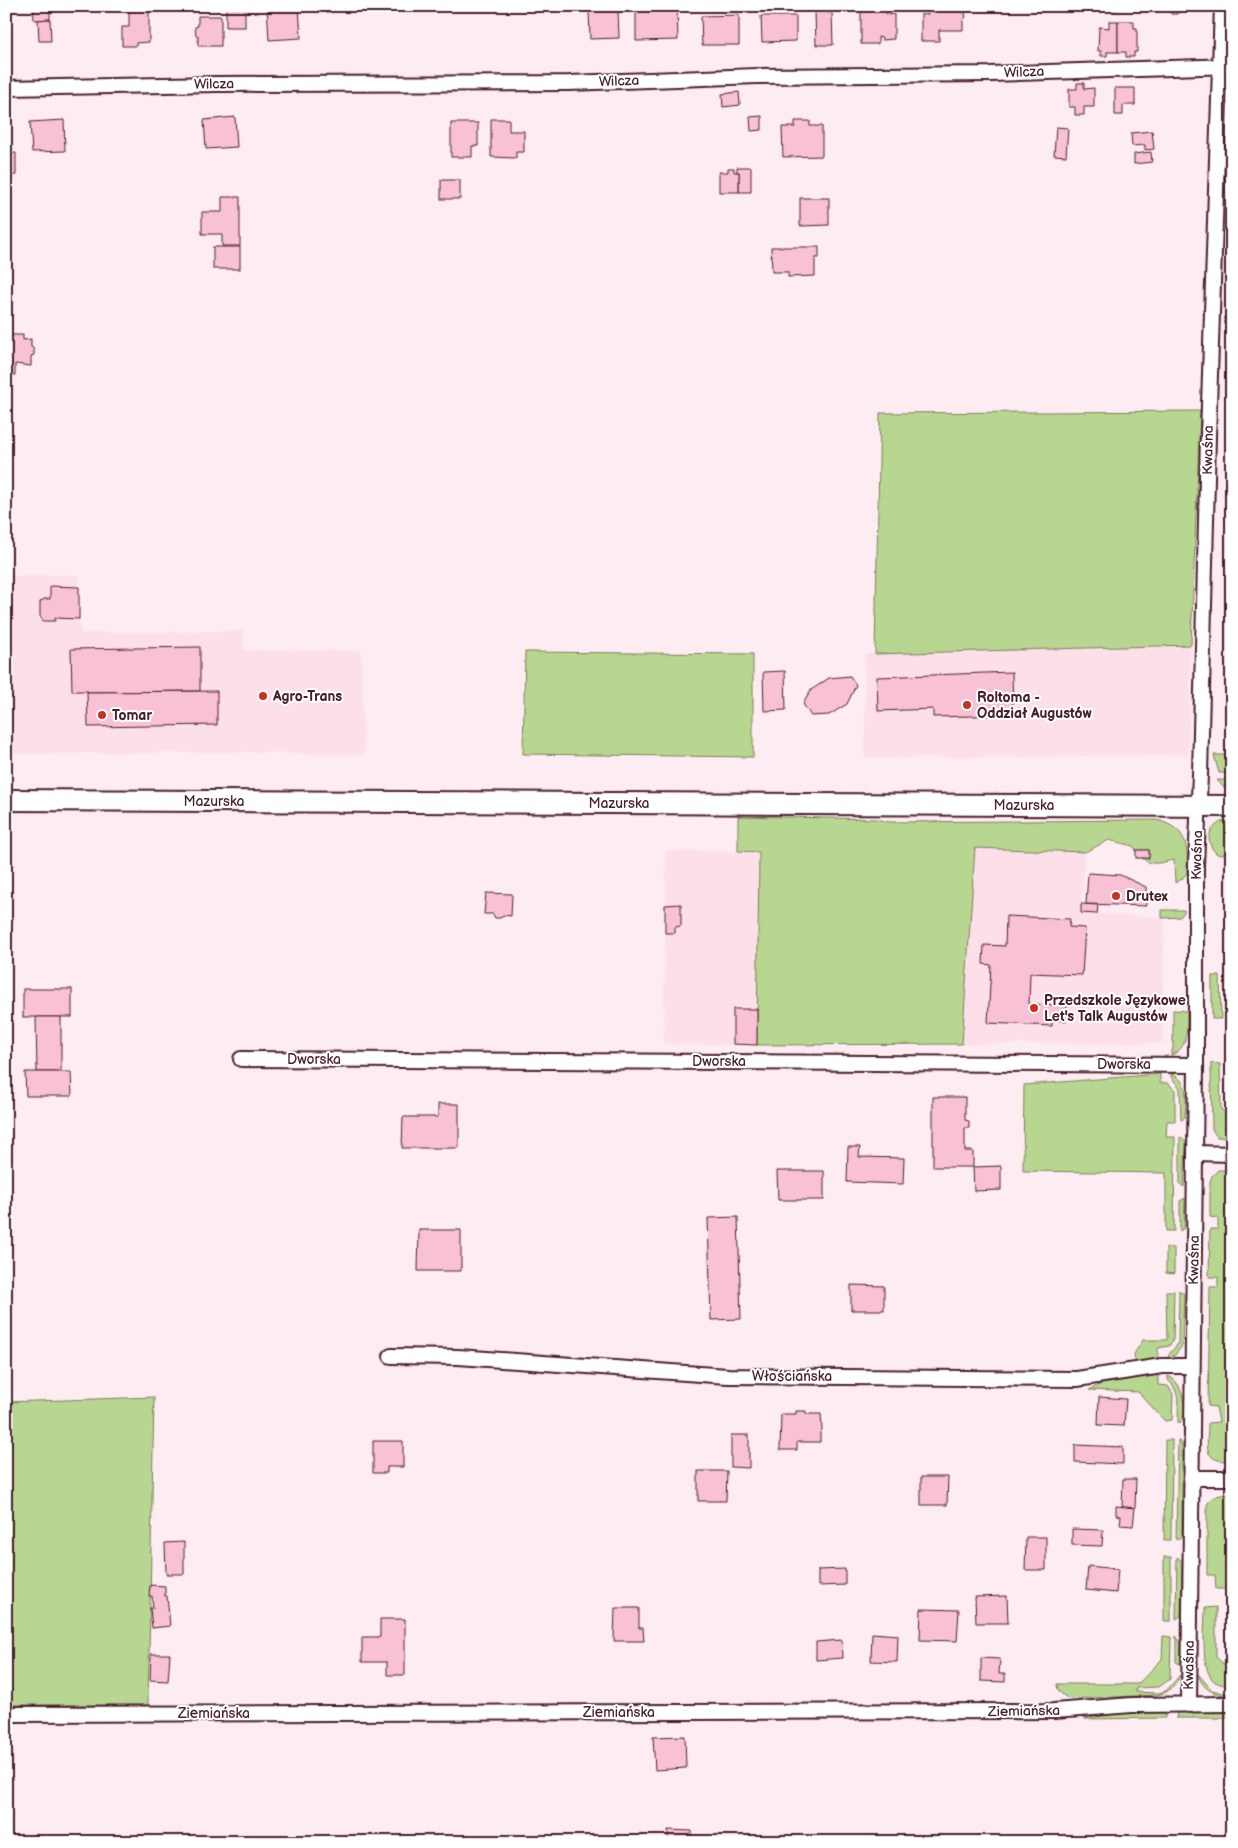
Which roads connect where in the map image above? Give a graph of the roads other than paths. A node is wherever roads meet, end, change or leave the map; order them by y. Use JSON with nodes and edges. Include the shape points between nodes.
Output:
{"nodes":[{"id":1,"x":1222,"y":6,"type":"edge"},
{"id":2,"x":1226,"y":66,"type":"edge"},
{"id":3,"x":6,"y":88,"type":"edge"},
{"id":4,"x":6,"y":800,"type":"edge"},
{"id":5,"x":1199,"y":806,"type":"junction"},
{"id":6,"x":1232,"y":806,"type":"edge"},
{"id":7,"x":241,"y":1059,"type":"dead end"},
{"id":8,"x":1196,"y":1065,"type":"junction"},
{"id":9,"x":1195,"y":1153,"type":"junction"},
{"id":10,"x":1232,"y":1154,"type":"edge"},
{"id":11,"x":391,"y":1356,"type":"dead end"},
{"id":12,"x":1192,"y":1366,"type":"junction"},
{"id":13,"x":1190,"y":1478,"type":"junction"},
{"id":14,"x":1232,"y":1478,"type":"edge"},
{"id":15,"x":1232,"y":1704,"type":"edge"},
{"id":16,"x":1189,"y":1705,"type":"junction"},
{"id":17,"x":6,"y":1714,"type":"edge"}],
"edges":[{"from":1,"to":2,"type":"street","name":"Kwaśna"},
{"from":2,"to":3,"type":"street","name":"Wilcza","via":[[569,83]]},
{"from":2,"to":5,"type":"street","name":"Kwaśna","via":[[1208,436]]},
{"from":4,"to":5,"type":"main road","name":"Mazurska"},
{"from":5,"to":6,"type":"main road","name":"Mazurska"},
{"from":5,"to":8,"type":"street","name":"Kwaśna"},
{"from":7,"to":8,"type":"street","name":"Dworska"},
{"from":8,"to":9,"type":"street","name":"Kwaśna"},
{"from":9,"to":10,"type":"street"},
{"from":9,"to":12,"type":"street","name":"Kwaśna"},
{"from":11,"to":12,"type":"street","name":"Włościańska","via":[[458,1357],[748,1376],[1076,1379],[1162,1366]]},
{"from":12,"to":13,"type":"street","name":"Kwaśna"},
{"from":13,"to":14,"type":"street"},
{"from":13,"to":16,"type":"street","name":"Kwaśna"},
{"from":15,"to":16,"type":"street","name":"Ziemiańska"},
{"from":16,"to":17,"type":"street","name":"Ziemiańska","via":[[1132,1704],[1054,1712]]}]}
